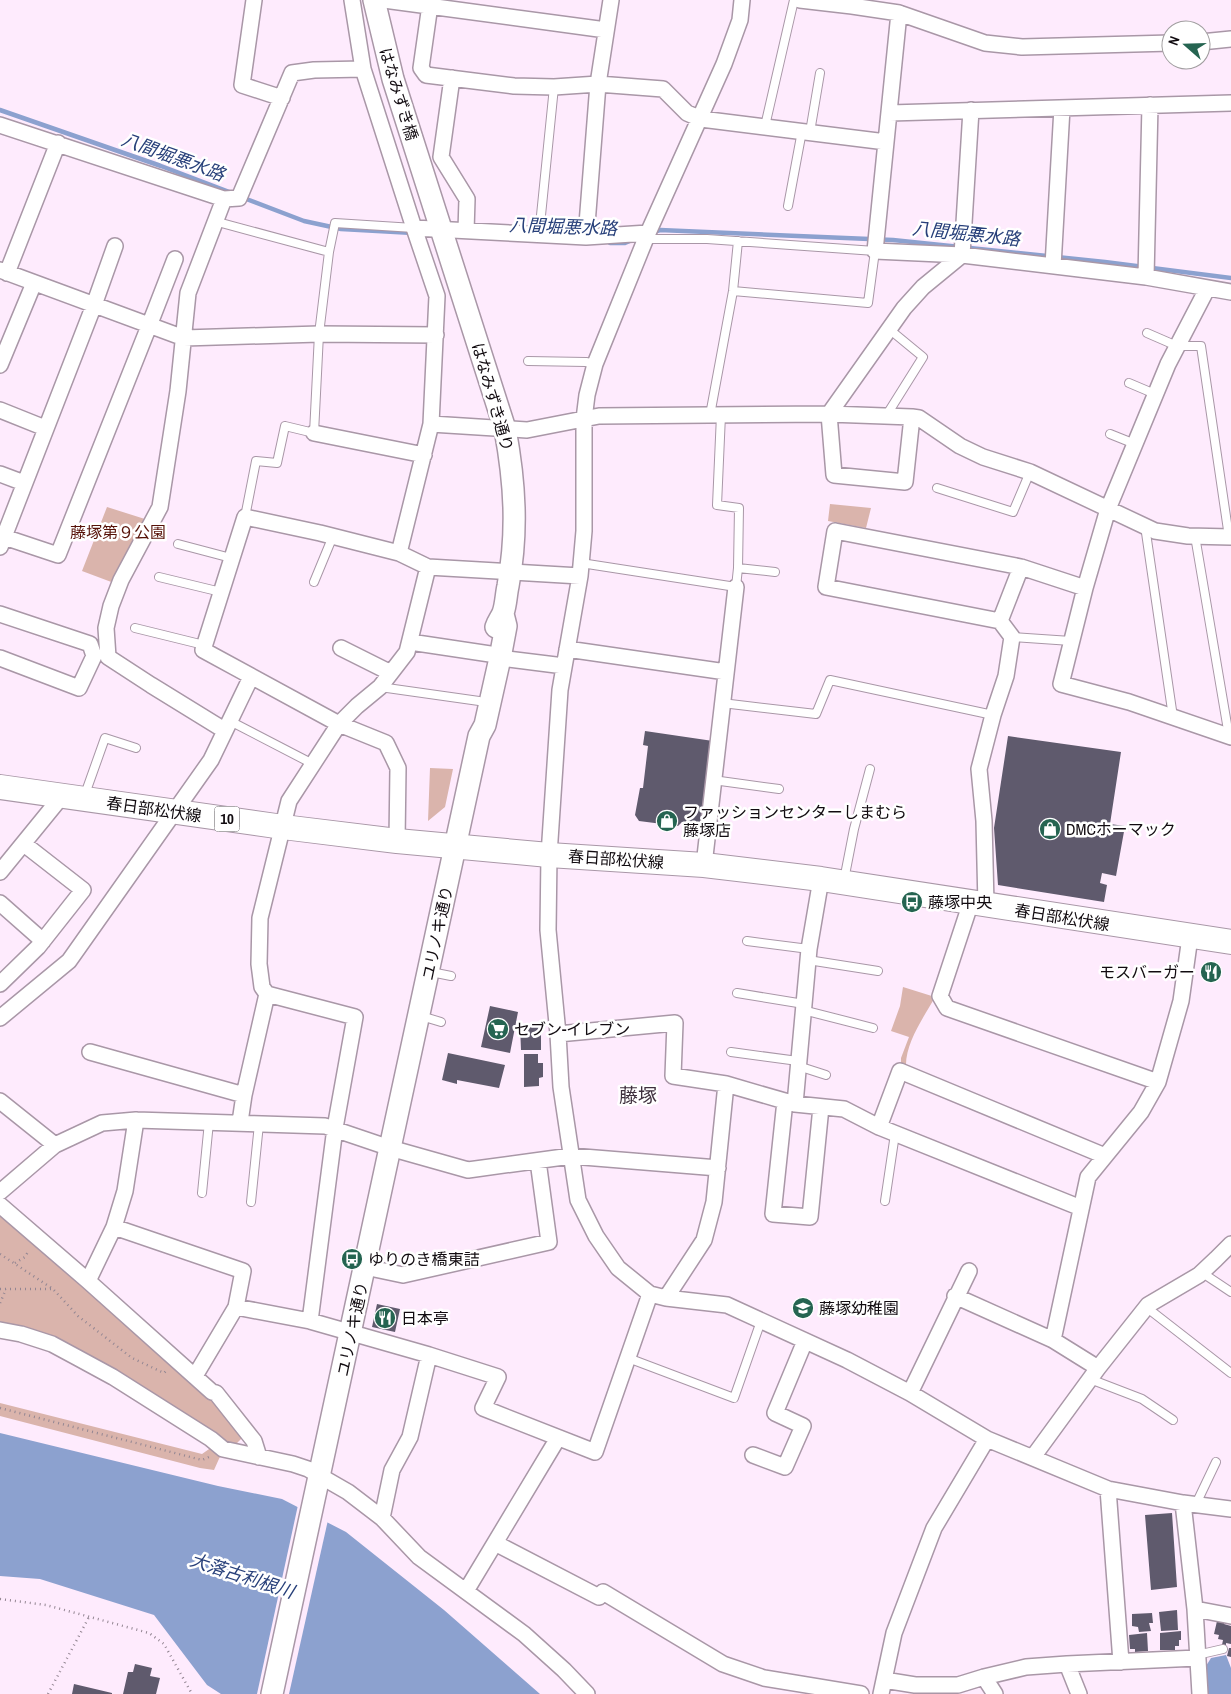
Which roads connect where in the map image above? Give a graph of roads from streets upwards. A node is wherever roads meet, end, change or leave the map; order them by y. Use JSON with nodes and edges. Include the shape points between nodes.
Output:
{"nodes":[{"id":1,"x":254,"y":0,"type":"edge"},
{"id":2,"x":352,"y":0,"type":"edge"},
{"id":3,"x":374,"y":0,"type":"edge"},
{"id":4,"x":384,"y":0,"type":"edge"},
{"id":5,"x":611,"y":0,"type":"edge"},
{"id":6,"x":742,"y":0,"type":"edge"},
{"id":7,"x":800,"y":0,"type":"edge"},
{"id":8,"x":430,"y":5,"type":"junction"},
{"id":9,"x":899,"y":13,"type":"junction"},
{"id":10,"x":606,"y":30,"type":"junction"},
{"id":11,"x":1231,"y":39,"type":"edge"},
{"id":12,"x":1211,"y":41,"type":"edge"},
{"id":13,"x":1161,"y":43,"type":"edge"},
{"id":14,"x":363,"y":69,"type":"junction"},
{"id":15,"x":452,"y":78,"type":"junction"},
{"id":16,"x":598,"y":84,"type":"junction"},
{"id":17,"x":282,"y":98,"type":"junction"},
{"id":18,"x":1231,"y":103,"type":"edge"},
{"id":19,"x":1150,"y":105,"type":"junction"},
{"id":20,"x":1062,"y":108,"type":"junction"},
{"id":21,"x":971,"y":110,"type":"junction"},
{"id":22,"x":890,"y":113,"type":"junction"},
{"id":23,"x":700,"y":119,"type":"junction"},
{"id":24,"x":1,"y":126,"type":"edge"},
{"id":25,"x":886,"y":142,"type":"junction"},
{"id":26,"x":58,"y":143,"type":"junction"},
{"id":27,"x":428,"y":186,"type":"joint"},
{"id":28,"x":224,"y":199,"type":"junction"},
{"id":29,"x":441,"y":228,"type":"junction"},
{"id":30,"x":466,"y":231,"type":"junction"},
{"id":31,"x":416,"y":234,"type":"junction"},
{"id":32,"x":647,"y":236,"type":"junction"},
{"id":33,"x":586,"y":237,"type":"junction"},
{"id":34,"x":115,"y":246,"type":"dead end"},
{"id":35,"x":962,"y":255,"type":"junction"},
{"id":36,"x":174,"y":259,"type":"dead end"},
{"id":37,"x":1053,"y":266,"type":"junction"},
{"id":38,"x":4,"y":272,"type":"edge"},
{"id":39,"x":1146,"y":277,"type":"junction"},
{"id":40,"x":34,"y":283,"type":"junction"},
{"id":41,"x":1207,"y":289,"type":"junction"},
{"id":42,"x":1231,"y":292,"type":"edge"},
{"id":43,"x":94,"y":305,"type":"junction"},
{"id":44,"x":149,"y":326,"type":"junction"},
{"id":45,"x":436,"y":335,"type":"junction"},
{"id":46,"x":184,"y":338,"type":"junction"},
{"id":47,"x":0,"y":365,"type":"edge"},
{"id":48,"x":0,"y":410,"type":"edge"},
{"id":49,"x":829,"y":414,"type":"junction"},
{"id":50,"x":912,"y":417,"type":"junction"},
{"id":51,"x":584,"y":419,"type":"junction"},
{"id":52,"x":432,"y":424,"type":"junction"},
{"id":53,"x":45,"y":428,"type":"junction"},
{"id":54,"x":505,"y":429,"type":"junction"},
{"id":55,"x":314,"y":432,"type":"road end"},
{"id":56,"x":424,"y":455,"type":"junction"},
{"id":57,"x":0,"y":474,"type":"edge"},
{"id":58,"x":24,"y":483,"type":"junction"},
{"id":59,"x":1108,"y":509,"type":"junction"},
{"id":60,"x":1230,"y":537,"type":"edge"},
{"id":61,"x":2,"y":542,"type":"edge"},
{"id":62,"x":399,"y":553,"type":"junction"},
{"id":63,"x":1021,"y":566,"type":"junction"},
{"id":64,"x":428,"y":567,"type":"junction"},
{"id":65,"x":580,"y":570,"type":"junction"},
{"id":66,"x":511,"y":571,"type":"junction"},
{"id":67,"x":736,"y":587,"type":"road end"},
{"id":68,"x":1085,"y":588,"type":"junction"},
{"id":69,"x":0,"y":614,"type":"edge"},
{"id":70,"x":1000,"y":621,"type":"junction"},
{"id":71,"x":410,"y":642,"type":"junction"},
{"id":72,"x":341,"y":648,"type":"dead end"},
{"id":73,"x":567,"y":649,"type":"junction"},
{"id":74,"x":495,"y":656,"type":"junction"},
{"id":75,"x":0,"y":658,"type":"edge"},
{"id":76,"x":564,"y":666,"type":"junction"},
{"id":77,"x":726,"y":672,"type":"junction"},
{"id":78,"x":391,"y":673,"type":"junction"},
{"id":79,"x":250,"y":677,"type":"junction"},
{"id":80,"x":339,"y":724,"type":"junction"},
{"id":81,"x":227,"y":726,"type":"junction"},
{"id":82,"x":479,"y":736,"type":"junction"},
{"id":83,"x":1230,"y":736,"type":"edge"},
{"id":84,"x":0,"y":787,"type":"edge"},
{"id":85,"x":72,"y":798,"type":"junction"},
{"id":86,"x":173,"y":812,"type":"junction"},
{"id":87,"x":283,"y":827,"type":"junction"},
{"id":88,"x":397,"y":841,"type":"junction"},
{"id":89,"x":24,"y":844,"type":"junction"},
{"id":90,"x":456,"y":846,"type":"junction"},
{"id":91,"x":549,"y":855,"type":"junction"},
{"id":92,"x":704,"y":865,"type":"junction"},
{"id":93,"x":0,"y":872,"type":"edge"},
{"id":94,"x":832,"y":880,"type":"junction"},
{"id":95,"x":0,"y":903,"type":"edge"},
{"id":96,"x":978,"y":904,"type":"junction"},
{"id":97,"x":1190,"y":937,"type":"junction"},
{"id":98,"x":43,"y":941,"type":"junction"},
{"id":99,"x":1231,"y":942,"type":"edge"},
{"id":100,"x":0,"y":984,"type":"edge"},
{"id":101,"x":267,"y":994,"type":"junction"},
{"id":102,"x":0,"y":1018,"type":"edge"},
{"id":103,"x":558,"y":1034,"type":"junction"},
{"id":104,"x":90,"y":1052,"type":"dead end"},
{"id":105,"x":1158,"y":1082,"type":"junction"},
{"id":106,"x":726,"y":1084,"type":"junction"},
{"id":107,"x":244,"y":1095,"type":"junction"},
{"id":108,"x":0,"y":1101,"type":"edge"},
{"id":109,"x":790,"y":1103,"type":"junction"},
{"id":110,"x":821,"y":1107,"type":"junction"},
{"id":111,"x":136,"y":1120,"type":"junction"},
{"id":112,"x":240,"y":1122,"type":"junction"},
{"id":113,"x":879,"y":1127,"type":"junction"},
{"id":114,"x":335,"y":1128,"type":"junction"},
{"id":115,"x":55,"y":1145,"type":"junction"},
{"id":116,"x":390,"y":1148,"type":"junction"},
{"id":117,"x":571,"y":1156,"type":"junction"},
{"id":118,"x":1105,"y":1156,"type":"junction"},
{"id":119,"x":538,"y":1161,"type":"junction"},
{"id":120,"x":718,"y":1168,"type":"junction"},
{"id":121,"x":0,"y":1192,"type":"edge"},
{"id":122,"x":0,"y":1205,"type":"edge"},
{"id":123,"x":1081,"y":1208,"type":"junction"},
{"id":124,"x":114,"y":1226,"type":"junction"},
{"id":125,"x":1231,"y":1244,"type":"edge"},
{"id":126,"x":365,"y":1267,"type":"junction"},
{"id":127,"x":969,"y":1271,"type":"dead end"},
{"id":128,"x":88,"y":1281,"type":"junction"},
{"id":129,"x":650,"y":1294,"type":"junction"},
{"id":130,"x":955,"y":1296,"type":"junction"},
{"id":131,"x":666,"y":1298,"type":"junction"},
{"id":132,"x":236,"y":1307,"type":"junction"},
{"id":133,"x":310,"y":1322,"type":"junction"},
{"id":134,"x":0,"y":1330,"type":"edge"},
{"id":135,"x":351,"y":1333,"type":"junction"},
{"id":136,"x":1053,"y":1340,"type":"junction"},
{"id":137,"x":805,"y":1341,"type":"junction"},
{"id":138,"x":429,"y":1355,"type":"junction"},
{"id":139,"x":1094,"y":1374,"type":"junction"},
{"id":140,"x":195,"y":1376,"type":"junction"},
{"id":141,"x":910,"y":1393,"type":"junction"},
{"id":142,"x":558,"y":1438,"type":"junction"},
{"id":143,"x":987,"y":1439,"type":"junction"},
{"id":144,"x":753,"y":1455,"type":"dead end"},
{"id":145,"x":1033,"y":1457,"type":"junction"},
{"id":146,"x":259,"y":1458,"type":"junction"},
{"id":147,"x":318,"y":1476,"type":"junction"},
{"id":148,"x":1108,"y":1489,"type":"junction"},
{"id":149,"x":1189,"y":1504,"type":"junction"},
{"id":150,"x":1231,"y":1509,"type":"edge"},
{"id":151,"x":382,"y":1518,"type":"junction"},
{"id":152,"x":495,"y":1543,"type":"junction"},
{"id":153,"x":466,"y":1591,"type":"junction"},
{"id":154,"x":1195,"y":1609,"type":"junction"},
{"id":155,"x":1231,"y":1616,"type":"edge"},
{"id":156,"x":1197,"y":1657,"type":"junction"},
{"id":157,"x":1121,"y":1662,"type":"junction"},
{"id":158,"x":1067,"y":1664,"type":"junction"},
{"id":159,"x":984,"y":1677,"type":"junction"},
{"id":160,"x":771,"y":1687,"type":"edge"},
{"id":161,"x":883,"y":1687,"type":"edge"},
{"id":162,"x":272,"y":1694,"type":"edge"},
{"id":163,"x":587,"y":1694,"type":"edge"},
{"id":164,"x":861,"y":1694,"type":"edge"},
{"id":165,"x":995,"y":1694,"type":"edge"},
{"id":166,"x":1079,"y":1694,"type":"edge"},
{"id":167,"x":1200,"y":1694,"type":"edge"}],
"edges":[{"from":1,"to":17,"type":"street","via":[[242,85]]},
{"from":2,"to":14,"type":"street"},
{"from":3,"to":27,"type":"street","name":"はなみずき橋","via":[[394,79]]},
{"from":4,"to":8,"type":"street"},
{"from":5,"to":10,"type":"street"},
{"from":6,"to":23,"type":"street","via":[[736,35]]},
{"from":7,"to":9,"type":"street"},
{"from":8,"to":10,"type":"street"},
{"from":8,"to":15,"type":"street","via":[[421,68],[426,74]]},
{"from":9,"to":13,"type":"street","via":[[985,43],[1022,47]]},
{"from":9,"to":22,"type":"street"},
{"from":10,"to":16,"type":"street"},
{"from":11,"to":12,"type":"street"},
{"from":14,"to":17,"type":"street","via":[[292,73]]},
{"from":14,"to":31,"type":"street"},
{"from":15,"to":16,"type":"street","via":[[514,86]]},
{"from":15,"to":30,"type":"street","via":[[440,157],[467,199]]},
{"from":16,"to":23,"type":"street","via":[[663,89],[687,113]]},
{"from":16,"to":33,"type":"street"},
{"from":17,"to":28,"type":"street","via":[[240,198]]},
{"from":18,"to":19,"type":"street"},
{"from":19,"to":20,"type":"street"},
{"from":19,"to":39,"type":"street"},
{"from":20,"to":21,"type":"street"},
{"from":20,"to":37,"type":"street"},
{"from":21,"to":22,"type":"street"},
{"from":21,"to":35,"type":"street"},
{"from":22,"to":25,"type":"street"},
{"from":23,"to":25,"type":"street"},
{"from":23,"to":32,"type":"street"},
{"from":24,"to":26,"type":"street"},
{"from":25,"to":35,"type":"street","via":[[875,251]]},
{"from":26,"to":28,"type":"street"},
{"from":26,"to":38,"type":"street"},
{"from":27,"to":29,"type":"street","name":"はなみずき通り"},
{"from":28,"to":46,"type":"street","via":[[188,294]]},
{"from":29,"to":30,"type":"street"},
{"from":29,"to":31,"type":"street"},
{"from":29,"to":54,"type":"street","name":"はなみずき通り"},
{"from":30,"to":33,"type":"street"},
{"from":31,"to":45,"type":"street","via":[[438,296]]},
{"from":32,"to":33,"type":"street"},
{"from":32,"to":51,"type":"street","via":[[595,364]]},
{"from":34,"to":43,"type":"street"},
{"from":35,"to":37,"type":"street"},
{"from":35,"to":49,"type":"street","via":[[923,286],[904,308]]},
{"from":36,"to":44,"type":"street"},
{"from":37,"to":39,"type":"street"},
{"from":38,"to":40,"type":"street"},
{"from":39,"to":41,"type":"street"},
{"from":40,"to":43,"type":"street"},
{"from":40,"to":47,"type":"street"},
{"from":41,"to":42,"type":"street"},
{"from":41,"to":59,"type":"street","via":[[1177,346]]},
{"from":43,"to":44,"type":"street"},
{"from":43,"to":53,"type":"street"},
{"from":44,"to":46,"type":"street"},
{"from":44,"to":61,"type":"street","via":[[58,555]]},
{"from":45,"to":46,"type":"street"},
{"from":45,"to":52,"type":"street"},
{"from":46,"to":81,"type":"street","via":[[160,507],[121,580],[111,606],[106,628],[108,657],[151,686]]},
{"from":48,"to":53,"type":"street"},
{"from":49,"to":50,"type":"street"},
{"from":49,"to":50,"type":"street","via":[[834,476],[905,482]]},
{"from":49,"to":51,"type":"street","via":[[599,416]]},
{"from":50,"to":59,"type":"street","via":[[919,418],[960,446],[983,457],[1030,472]]},
{"from":51,"to":54,"type":"street","via":[[527,430]]},
{"from":51,"to":65,"type":"street","via":[[584,531]]},
{"from":52,"to":54,"type":"street"},
{"from":52,"to":56,"type":"street"},
{"from":53,"to":58,"type":"street"},
{"from":54,"to":66,"type":"street","name":"はなみずき通り","via":[[515,503]]},
{"from":55,"to":56,"type":"street"},
{"from":56,"to":62,"type":"street"},
{"from":57,"to":58,"type":"street"},
{"from":58,"to":61,"type":"street"},
{"from":59,"to":60,"type":"street","via":[[1155,531]]},
{"from":59,"to":68,"type":"street"},
{"from":62,"to":64,"type":"street"},
{"from":62,"to":79,"type":"street","via":[[245,517],[203,650]]},
{"from":63,"to":68,"type":"street"},
{"from":63,"to":70,"type":"street"},
{"from":63,"to":70,"type":"street","via":[[834,531],[826,588]]},
{"from":64,"to":66,"type":"street"},
{"from":64,"to":71,"type":"street"},
{"from":65,"to":66,"type":"street"},
{"from":65,"to":73,"type":"street"},
{"from":66,"to":74,"type":"street","name":"はなみずき通り","via":[[503,614],[497,623]]},
{"from":67,"to":77,"type":"street"},
{"from":68,"to":83,"type":"street","via":[[1061,684],[1129,702]]},
{"from":69,"to":75,"type":"street","via":[[90,644],[94,656],[79,688]]},
{"from":70,"to":96,"type":"street","via":[[1012,638],[1006,676],[979,769],[984,821]]},
{"from":71,"to":74,"type":"street"},
{"from":71,"to":78,"type":"street","via":[[407,652]]},
{"from":72,"to":78,"type":"street"},
{"from":73,"to":76,"type":"street"},
{"from":73,"to":77,"type":"street"},
{"from":74,"to":76,"type":"street"},
{"from":74,"to":82,"type":"street","name":"はなみずき通り","via":[[485,725]]},
{"from":74,"to":82,"type":"street","name":"はなみずき通り","via":[[479,701],[476,723]]},
{"from":76,"to":91,"type":"street"},
{"from":77,"to":92,"type":"street"},
{"from":78,"to":80,"type":"street"},
{"from":79,"to":80,"type":"street"},
{"from":79,"to":81,"type":"street"},
{"from":80,"to":87,"type":"street","via":[[289,801]]},
{"from":80,"to":88,"type":"street","via":[[386,743],[398,768]]},
{"from":81,"to":86,"type":"street","via":[[211,760]]},
{"from":82,"to":90,"type":"street","name":"はなみずき通り"},
{"from":84,"to":85,"type":"main road","name":"春日部松伏線","number":"10"},
{"from":85,"to":86,"type":"main road","name":"春日部松伏線","number":"10"},
{"from":85,"to":89,"type":"street"},
{"from":86,"to":87,"type":"main road","name":"春日部松伏線","number":"10"},
{"from":86,"to":102,"type":"street","via":[[69,961]]},
{"from":87,"to":88,"type":"main road","name":"春日部松伏線","number":"10"},
{"from":87,"to":101,"type":"street","via":[[260,918],[259,964],[262,987]]},
{"from":88,"to":90,"type":"main road","name":"春日部松伏線","number":"10"},
{"from":89,"to":93,"type":"street"},
{"from":89,"to":98,"type":"street","via":[[83,890]]},
{"from":90,"to":91,"type":"main road","name":"春日部松伏線","number":"10"},
{"from":90,"to":116,"type":"street","name":"ユリノキ通り"},
{"from":91,"to":92,"type":"main road","name":"春日部松伏線","number":"10"},
{"from":91,"to":103,"type":"street","via":[[550,977]]},
{"from":92,"to":94,"type":"main road","name":"春日部松伏線","number":"10"},
{"from":94,"to":96,"type":"main road","name":"春日部松伏線","number":"10"},
{"from":94,"to":109,"type":"street","via":[[808,955],[798,1064]]},
{"from":95,"to":98,"type":"street"},
{"from":96,"to":97,"type":"main road","name":"春日部松伏線","number":"10"},
{"from":96,"to":105,"type":"street","via":[[940,996],[947,1008]]},
{"from":97,"to":99,"type":"main road","name":"春日部松伏線","number":"10"},
{"from":97,"to":105,"type":"street","via":[[1181,1000]]},
{"from":98,"to":100,"type":"street"},
{"from":101,"to":107,"type":"street"},
{"from":101,"to":114,"type":"street","via":[[355,1017]]},
{"from":103,"to":106,"type":"street","via":[[675,1023],[673,1076]]},
{"from":103,"to":117,"type":"street","via":[[561,1087]]},
{"from":104,"to":107,"type":"street"},
{"from":105,"to":118,"type":"street","via":[[1141,1112]]},
{"from":106,"to":109,"type":"street"},
{"from":106,"to":120,"type":"street"},
{"from":107,"to":112,"type":"street"},
{"from":108,"to":115,"type":"street"},
{"from":109,"to":110,"type":"street"},
{"from":109,"to":110,"type":"street","via":[[773,1214],[810,1217]]},
{"from":110,"to":113,"type":"street","via":[[844,1109]]},
{"from":111,"to":112,"type":"street"},
{"from":111,"to":115,"type":"street","via":[[102,1123]]},
{"from":111,"to":124,"type":"street","via":[[125,1192]]},
{"from":112,"to":114,"type":"street"},
{"from":113,"to":118,"type":"street","via":[[900,1071]]},
{"from":113,"to":123,"type":"street"},
{"from":114,"to":116,"type":"street"},
{"from":114,"to":133,"type":"street"},
{"from":115,"to":121,"type":"street"},
{"from":116,"to":119,"type":"street","via":[[468,1170]]},
{"from":116,"to":126,"type":"street","name":"ユリノキ通り"},
{"from":117,"to":119,"type":"street"},
{"from":117,"to":120,"type":"street"},
{"from":117,"to":129,"type":"street","via":[[578,1200],[596,1236],[618,1268]]},
{"from":118,"to":123,"type":"street","via":[[1088,1177]]},
{"from":119,"to":126,"type":"street","via":[[549,1242],[403,1275]]},
{"from":120,"to":131,"type":"street","via":[[714,1202],[704,1240]]},
{"from":122,"to":128,"type":"street"},
{"from":123,"to":136,"type":"street"},
{"from":124,"to":128,"type":"street"},
{"from":124,"to":132,"type":"street","via":[[243,1270]]},
{"from":125,"to":139,"type":"street","via":[[1201,1272],[1146,1307]]},
{"from":126,"to":135,"type":"street","name":"ユリノキ通り"},
{"from":127,"to":130,"type":"street"},
{"from":128,"to":140,"type":"street"},
{"from":129,"to":131,"type":"street"},
{"from":129,"to":142,"type":"street","via":[[595,1452]]},
{"from":130,"to":136,"type":"street"},
{"from":130,"to":141,"type":"street"},
{"from":131,"to":137,"type":"street","via":[[727,1306]]},
{"from":132,"to":133,"type":"street"},
{"from":132,"to":140,"type":"street"},
{"from":133,"to":135,"type":"street"},
{"from":134,"to":146,"type":"street","via":[[52,1344],[129,1388],[223,1449]]},
{"from":135,"to":138,"type":"street"},
{"from":135,"to":147,"type":"street","name":"ユリノキ通り"},
{"from":136,"to":139,"type":"street"},
{"from":137,"to":141,"type":"street"},
{"from":137,"to":144,"type":"street","via":[[775,1413],[803,1426],[785,1467]]},
{"from":138,"to":142,"type":"street","via":[[498,1377],[483,1408]]},
{"from":138,"to":151,"type":"street","via":[[410,1437],[392,1470]]},
{"from":139,"to":145,"type":"street"},
{"from":140,"to":146,"type":"street","via":[[216,1393],[254,1442]]},
{"from":141,"to":143,"type":"street"},
{"from":142,"to":152,"type":"street"},
{"from":143,"to":145,"type":"street"},
{"from":143,"to":161,"type":"street","via":[[934,1528],[894,1633]]},
{"from":145,"to":148,"type":"street"},
{"from":146,"to":147,"type":"street","via":[[293,1464]]},
{"from":147,"to":151,"type":"street","via":[[348,1492]]},
{"from":147,"to":162,"type":"street","name":"ユリノキ通り"},
{"from":148,"to":149,"type":"street"},
{"from":148,"to":157,"type":"street"},
{"from":149,"to":150,"type":"street"},
{"from":149,"to":154,"type":"street"},
{"from":151,"to":153,"type":"street","via":[[419,1557]]},
{"from":152,"to":153,"type":"street"},
{"from":152,"to":160,"type":"street","via":[[599,1597],[603,1592],[723,1664],[764,1678]]},
{"from":153,"to":163,"type":"street","via":[[524,1634]]},
{"from":154,"to":155,"type":"street"},
{"from":154,"to":156,"type":"street"},
{"from":156,"to":157,"type":"street"},
{"from":156,"to":167,"type":"street"},
{"from":157,"to":158,"type":"street"},
{"from":158,"to":159,"type":"street","via":[[1026,1667]]},
{"from":158,"to":166,"type":"street"},
{"from":159,"to":161,"type":"street","via":[[958,1685]]},
{"from":159,"to":165,"type":"street"},
{"from":160,"to":164,"type":"street"}]}
